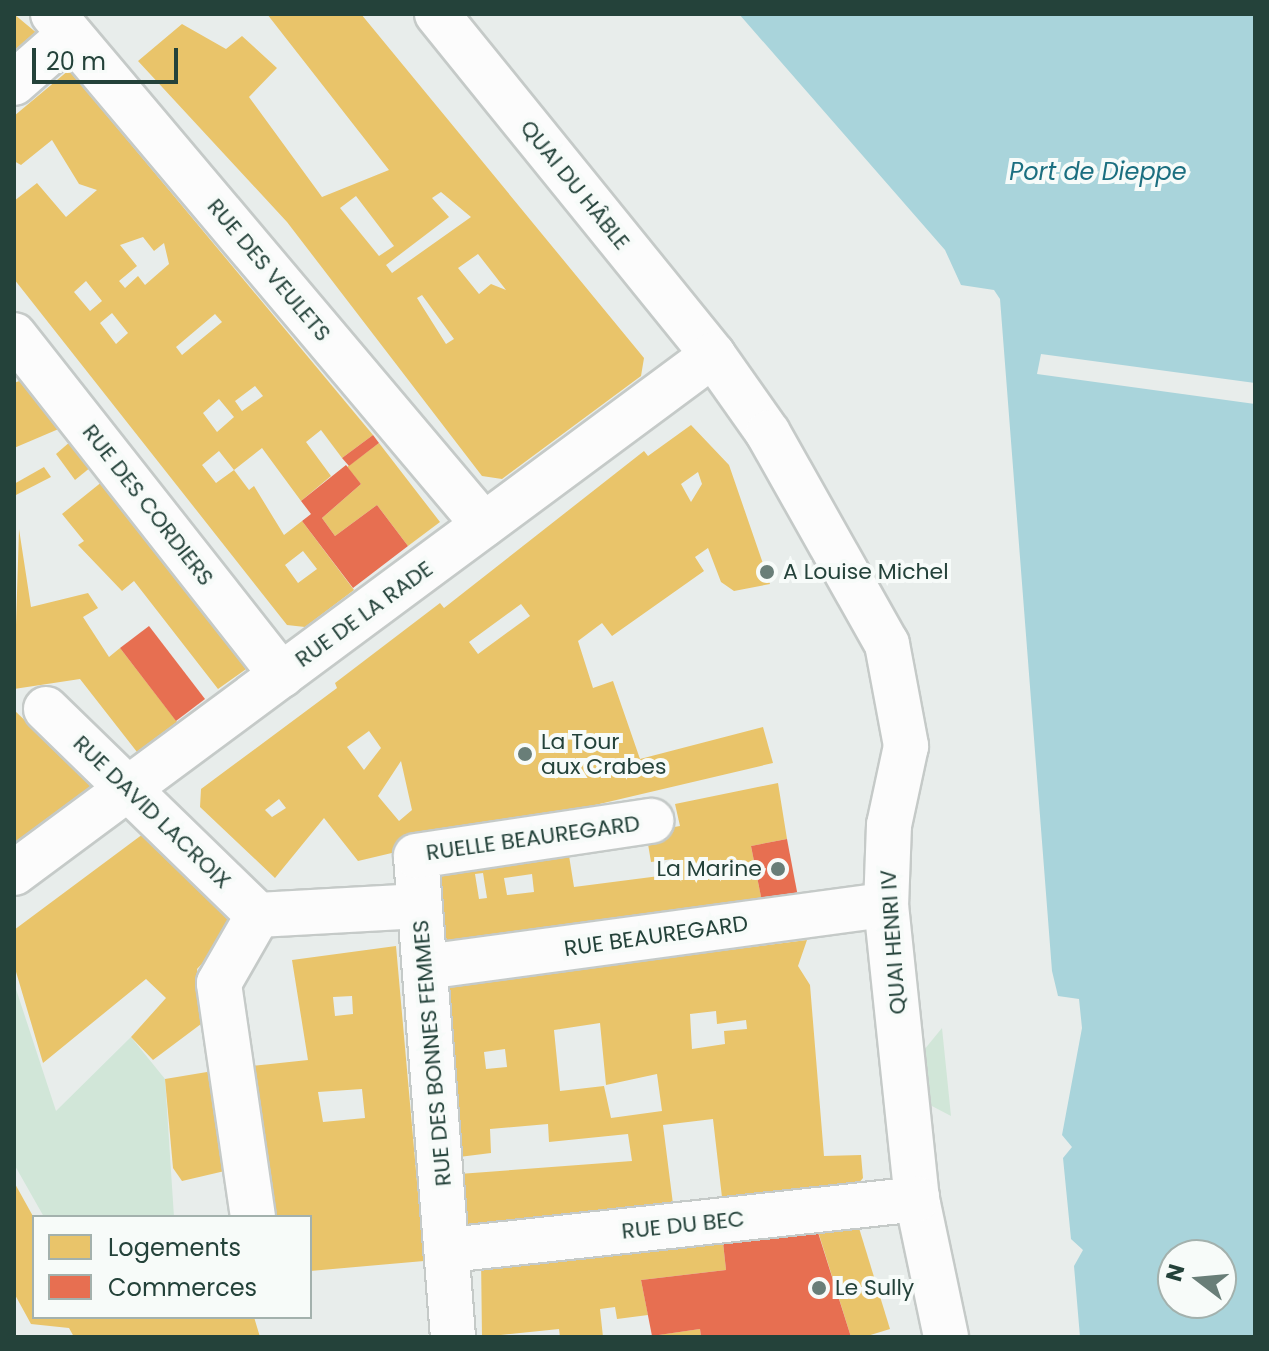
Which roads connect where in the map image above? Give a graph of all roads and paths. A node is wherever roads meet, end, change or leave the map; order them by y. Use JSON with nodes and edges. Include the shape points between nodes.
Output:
{"nodes":[{"id":1,"x":437,"y":14,"type":"edge"},
{"id":2,"x":61,"y":24,"type":"edge"},
{"id":3,"x":14,"y":83,"type":"edge"},
{"id":4,"x":14,"y":335,"type":"edge"},
{"id":5,"x":713,"y":355,"type":"junction"},
{"id":6,"x":484,"y":525,"type":"junction"},
{"id":7,"x":282,"y":675,"type":"junction"},
{"id":8,"x":46,"y":709,"type":"dead end"},
{"id":9,"x":127,"y":790,"type":"junction"},
{"id":10,"x":651,"y":821,"type":"dead end"},
{"id":11,"x":416,"y":856,"type":"joint"},
{"id":12,"x":14,"y":873,"type":"edge"},
{"id":13,"x":886,"y":905,"type":"junction"},
{"id":14,"x":420,"y":906,"type":"junction"},
{"id":15,"x":258,"y":915,"type":"junction"},
{"id":16,"x":425,"y":967,"type":"junction"},
{"id":17,"x":917,"y":1199,"type":"junction"},
{"id":18,"x":253,"y":1215,"type":"edge"},
{"id":19,"x":449,"y":1250,"type":"junction"},
{"id":20,"x":453,"y":1337,"type":"edge"},
{"id":21,"x":946,"y":1337,"type":"edge"}],
"edges":[{"from":1,"to":5,"type":"street","name":"QUAI DU HÂBLE"},
{"from":2,"to":3,"type":"street"},
{"from":2,"to":6,"type":"street","name":"RUE DES VEULETS"},
{"from":4,"to":7,"type":"street","name":"RUE DES CORDIERS"},
{"from":5,"to":6,"type":"street","name":"RUE DE LA RADE"},
{"from":5,"to":13,"type":"street","name":"QUAI HENRI IV","via":[[768,433],[887,644],[906,746],[889,825]]},
{"from":6,"to":7,"type":"street","name":"RUE DE LA RADE"},
{"from":7,"to":9,"type":"street","name":"RUE DE LA RADE"},
{"from":8,"to":9,"type":"street","name":"RUE DAVID LACROIX"},
{"from":9,"to":12,"type":"street","name":"RUE DE LA RADE"},
{"from":9,"to":15,"type":"street","name":"RUE DAVID LACROIX"},
{"from":10,"to":11,"type":"street","name":"RUELLE BEAUREGARD"},
{"from":11,"to":14,"type":"street","name":"RUE DES BONNES FEMMES"},
{"from":13,"to":16,"type":"street","name":"RUE BEAUREGARD"},
{"from":13,"to":17,"type":"street","name":"QUAI HENRI IV"},
{"from":14,"to":15,"type":"street"},
{"from":14,"to":16,"type":"street","name":"RUE DES BONNES FEMMES"},
{"from":15,"to":18,"type":"street","via":[[219,983]]},
{"from":16,"to":19,"type":"street","name":"RUE DES BONNES FEMMES"},
{"from":17,"to":19,"type":"street","name":"RUE DU BEC"},
{"from":17,"to":21,"type":"street","name":"QUAI HENRI IV"},
{"from":19,"to":20,"type":"street","name":"RUE DES BONNES FEMMES"}]}
